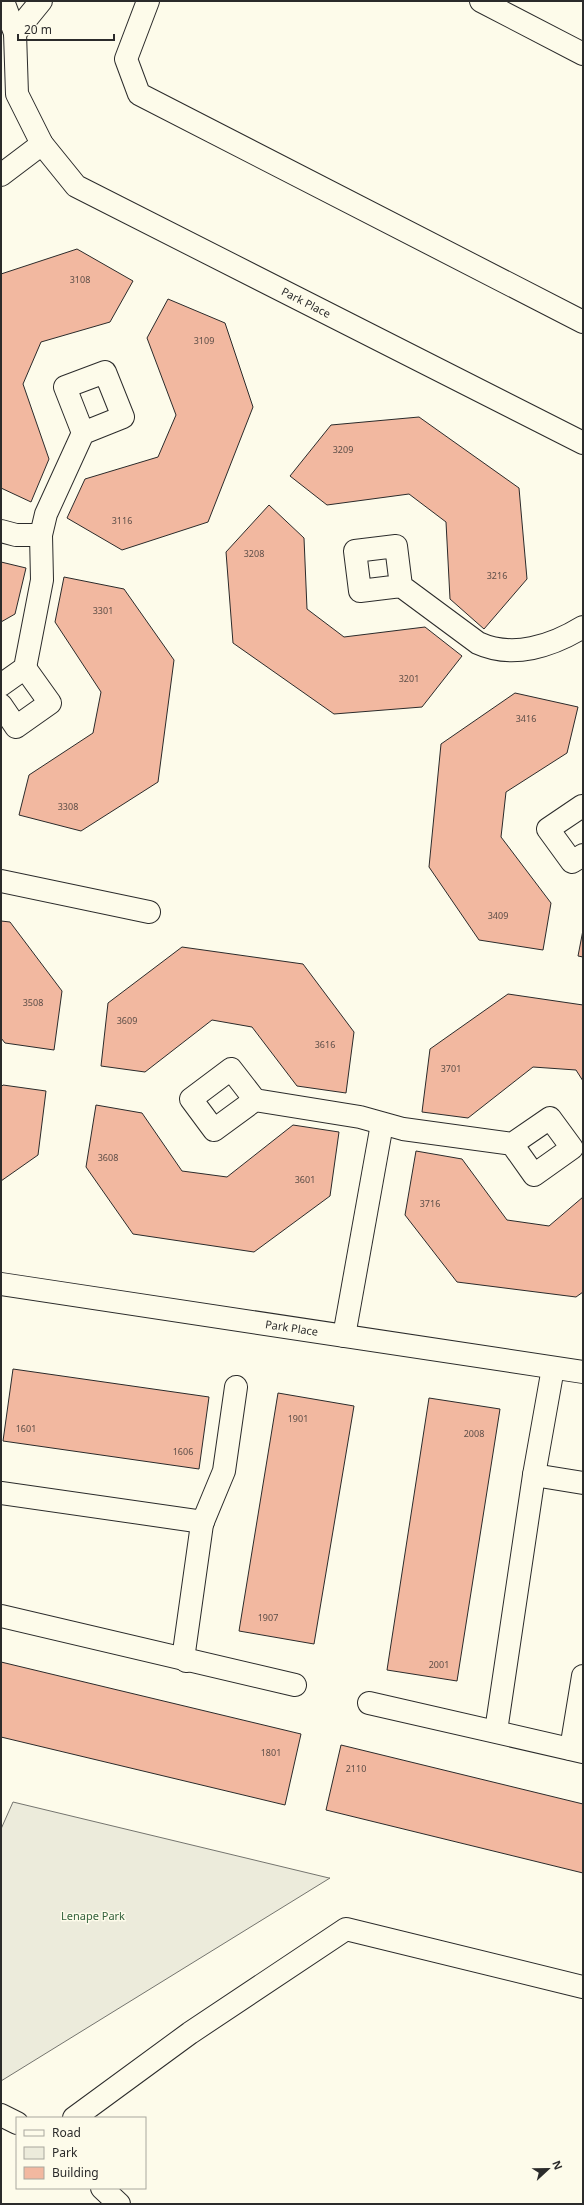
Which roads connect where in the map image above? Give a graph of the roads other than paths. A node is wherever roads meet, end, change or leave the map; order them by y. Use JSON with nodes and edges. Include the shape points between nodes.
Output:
{"nodes":[{"id":1,"x":3,"y":1,"type":"edge"},
{"id":2,"x":41,"y":1,"type":"edge"},
{"id":3,"x":148,"y":1,"type":"edge"},
{"id":4,"x":481,"y":1,"type":"edge"},
{"id":5,"x":15,"y":33,"type":"junction"},
{"id":6,"x":583,"y":54,"type":"edge"},
{"id":7,"x":42,"y":144,"type":"junction"},
{"id":8,"x":1,"y":175,"type":"edge"},
{"id":9,"x":583,"y":322,"type":"edge"},
{"id":10,"x":83,"y":433,"type":"dead end"},
{"id":11,"x":583,"y":443,"type":"edge"},
{"id":12,"x":1,"y":531,"type":"edge"},
{"id":13,"x":41,"y":535,"type":"junction"},
{"id":14,"x":401,"y":586,"type":"dead end"},
{"id":15,"x":583,"y":627,"type":"edge"},
{"id":16,"x":25,"y":668,"type":"junction"},
{"id":17,"x":1,"y":685,"type":"edge"},
{"id":18,"x":1,"y":706,"type":"edge"},
{"id":19,"x":583,"y":803,"type":"edge"},
{"id":20,"x":583,"y":855,"type":"edge"},
{"id":21,"x":1,"y":881,"type":"edge"},
{"id":22,"x":149,"y":912,"type":"dead end"},
{"id":23,"x":254,"y":1100,"type":"dead end"},
{"id":24,"x":382,"y":1124,"type":"junction"},
{"id":25,"x":512,"y":1144,"type":"dead end"},
{"id":26,"x":1,"y":1284,"type":"edge"},
{"id":27,"x":344,"y":1336,"type":"junction"},
{"id":28,"x":553,"y":1368,"type":"junction"},
{"id":29,"x":583,"y":1372,"type":"edge"},
{"id":30,"x":236,"y":1386,"type":"dead end"},
{"id":31,"x":534,"y":1475,"type":"junction"},
{"id":32,"x":583,"y":1483,"type":"edge"},
{"id":33,"x":1,"y":1493,"type":"edge"},
{"id":34,"x":203,"y":1522,"type":"junction"},
{"id":35,"x":1,"y":1616,"type":"edge"},
{"id":36,"x":186,"y":1661,"type":"junction"},
{"id":37,"x":583,"y":1676,"type":"edge"},
{"id":38,"x":295,"y":1685,"type":"dead end"},
{"id":39,"x":370,"y":1703,"type":"dead end"},
{"id":40,"x":496,"y":1731,"type":"junction"},
{"id":41,"x":577,"y":1751,"type":"edge"},
{"id":42,"x":583,"y":1987,"type":"edge"},
{"id":43,"x":1,"y":2115,"type":"edge"},
{"id":44,"x":75,"y":2117,"type":"edge"},
{"id":45,"x":16,"y":2122,"type":"edge"},
{"id":46,"x":103,"y":2189,"type":"edge"},
{"id":47,"x":119,"y":2204,"type":"edge"}],
"edges":[{"from":1,"to":5,"type":"street","name":"Park Place"},
{"from":2,"to":5,"type":"street"},
{"from":3,"to":9,"type":"street","via":[[126,59],[139,94]]},
{"from":4,"to":6,"type":"street"},
{"from":5,"to":7,"type":"street","name":"Park Place","via":[[17,94]]},
{"from":7,"to":8,"type":"street"},
{"from":7,"to":11,"type":"street","name":"Park Place","via":[[76,186]]},
{"from":10,"to":13,"type":"street","via":[[46,514]]},
{"from":12,"to":13,"type":"street","via":[[16,535]]},
{"from":13,"to":16,"type":"street","via":[[42,580]]},
{"from":14,"to":15,"type":"street","via":[[487,648],[517,650],[544,645]]},
{"from":16,"to":17,"type":"street"},
{"from":16,"to":18,"type":"street","via":[[50,703],[16,727]]},
{"from":19,"to":20,"type":"street","via":[[548,829],[572,862]]},
{"from":21,"to":22,"type":"street"},
{"from":23,"to":24,"type":"street","via":[[360,1117]]},
{"from":24,"to":25,"type":"street"},
{"from":24,"to":27,"type":"street"},
{"from":26,"to":27,"type":"street","name":"Park Place"},
{"from":27,"to":28,"type":"street","name":"Park Place"},
{"from":28,"to":29,"type":"street","name":"Park Place"},
{"from":28,"to":31,"type":"street"},
{"from":30,"to":34,"type":"street","via":[[224,1471]]},
{"from":31,"to":32,"type":"street"},
{"from":31,"to":40,"type":"street"},
{"from":33,"to":34,"type":"street"},
{"from":34,"to":36,"type":"street","via":[[184,1652]]},
{"from":35,"to":36,"type":"street"},
{"from":36,"to":38,"type":"street"},
{"from":37,"to":41,"type":"street"},
{"from":39,"to":40,"type":"street"},
{"from":40,"to":41,"type":"street"},
{"from":42,"to":44,"type":"street","via":[[346,1929],[190,2033]]},
{"from":43,"to":45,"type":"street"},
{"from":46,"to":47,"type":"street"}]}
